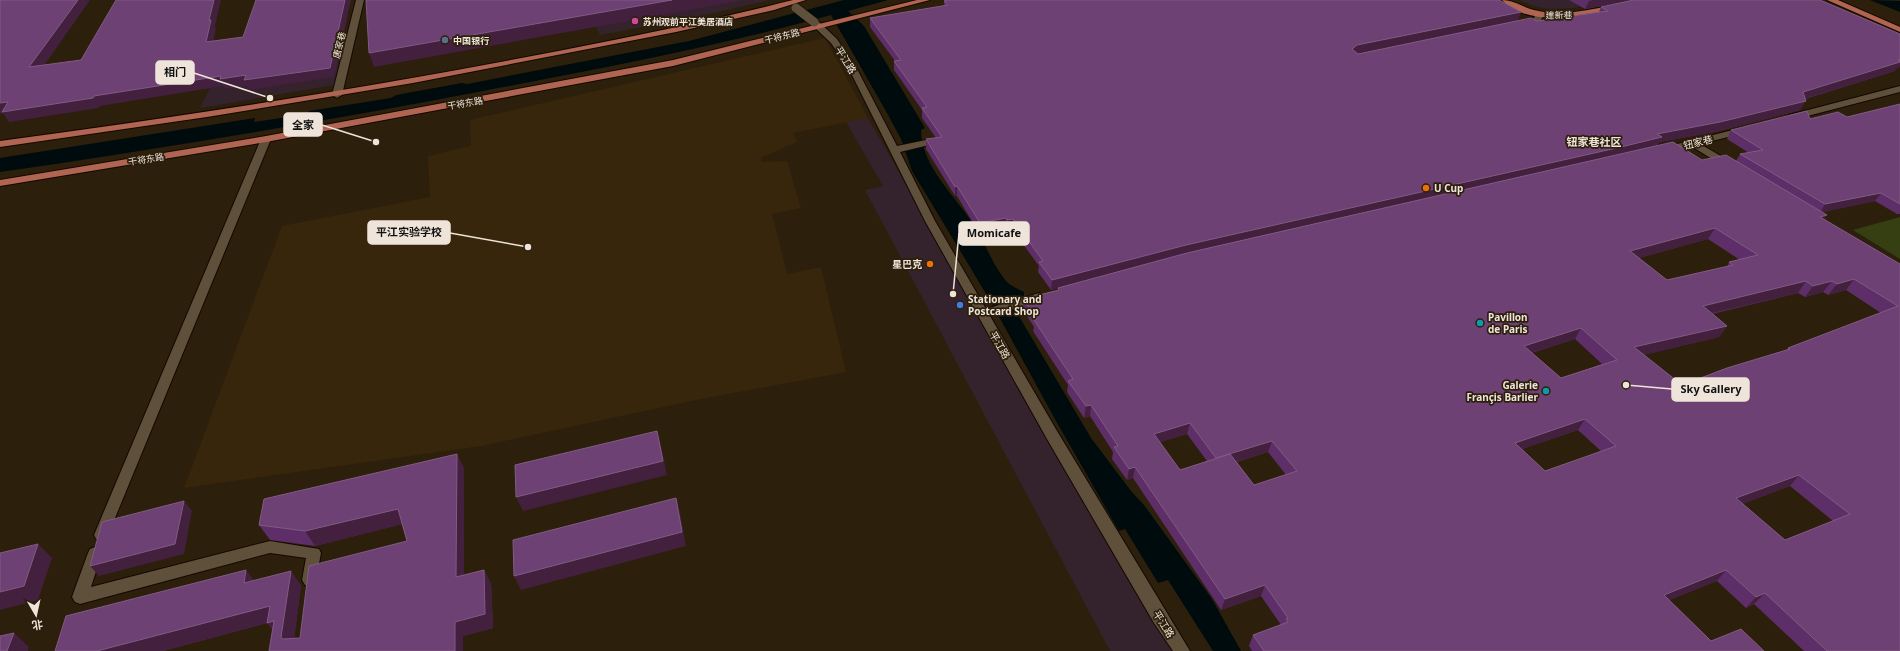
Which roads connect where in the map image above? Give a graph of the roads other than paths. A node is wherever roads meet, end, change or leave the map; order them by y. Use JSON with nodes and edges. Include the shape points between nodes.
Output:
{"nodes":[{"id":1,"x":360,"y":0,"type":"edge"},
{"id":2,"x":802,"y":0,"type":"edge"},
{"id":3,"x":926,"y":0,"type":"edge"},
{"id":4,"x":1506,"y":0,"type":"edge"},
{"id":5,"x":1831,"y":0,"type":"edge"},
{"id":6,"x":793,"y":5,"type":"junction"},
{"id":7,"x":1625,"y":5,"type":"edge"},
{"id":8,"x":1540,"y":15,"type":"junction"},
{"id":9,"x":820,"y":25,"type":"junction"},
{"id":10,"x":1515,"y":25,"type":"edge"},
{"id":11,"x":1900,"y":30,"type":"edge"},
{"id":12,"x":1900,"y":89,"type":"edge"},
{"id":13,"x":337,"y":95,"type":"junction"},
{"id":14,"x":1784,"y":119,"type":"edge"},
{"id":15,"x":1754,"y":128,"type":"edge"},
{"id":16,"x":266,"y":139,"type":"junction"},
{"id":17,"x":926,"y":143,"type":"edge"},
{"id":18,"x":0,"y":144,"type":"edge"},
{"id":19,"x":1692,"y":144,"type":"junction"},
{"id":20,"x":896,"y":150,"type":"junction"},
{"id":21,"x":1654,"y":152,"type":"edge"},
{"id":22,"x":1739,"y":171,"type":"edge"},
{"id":23,"x":0,"y":183,"type":"edge"},
{"id":24,"x":1050,"y":294,"type":"edge"},
{"id":25,"x":986,"y":313,"type":"junction"},
{"id":26,"x":309,"y":591,"type":"edge"},
{"id":27,"x":1182,"y":651,"type":"edge"}],
"edges":[{"from":1,"to":13,"type":"street","name":"唐家巷"},
{"from":2,"to":6,"type":"main road"},
{"from":3,"to":9,"type":"main road","name":"干将东路"},
{"from":4,"to":8,"type":"main road"},
{"from":5,"to":11,"type":"main road"},
{"from":6,"to":9,"type":"street","name":"平江路","bridge":true},
{"from":6,"to":13,"type":"main road","via":[[432,79]]},
{"from":7,"to":8,"type":"main road","name":"建新巷","via":[[1570,16]]},
{"from":8,"to":10,"type":"street","name":"建新巷","via":[[1536,21]]},
{"from":9,"to":16,"type":"main road","name":"干将东路","via":[[665,64]]},
{"from":9,"to":20,"type":"street","name":"平江路","via":[[853,69]]},
{"from":12,"to":14,"type":"street"},
{"from":13,"to":18,"type":"main road"},
{"from":15,"to":19,"type":"street","name":"钮家巷"},
{"from":16,"to":23,"type":"main road","name":"干将东路"},
{"from":16,"to":26,"type":"street","via":[[102,533],[80,597],[270,546],[314,553]]},
{"from":17,"to":20,"type":"street"},
{"from":19,"to":21,"type":"street","name":"钮家巷"},
{"from":19,"to":22,"type":"street"},
{"from":20,"to":25,"type":"street","name":"平江路","via":[[930,221]]},
{"from":24,"to":25,"type":"street"},
{"from":25,"to":27,"type":"street","name":"平江路","via":[[1052,435]]}]}
